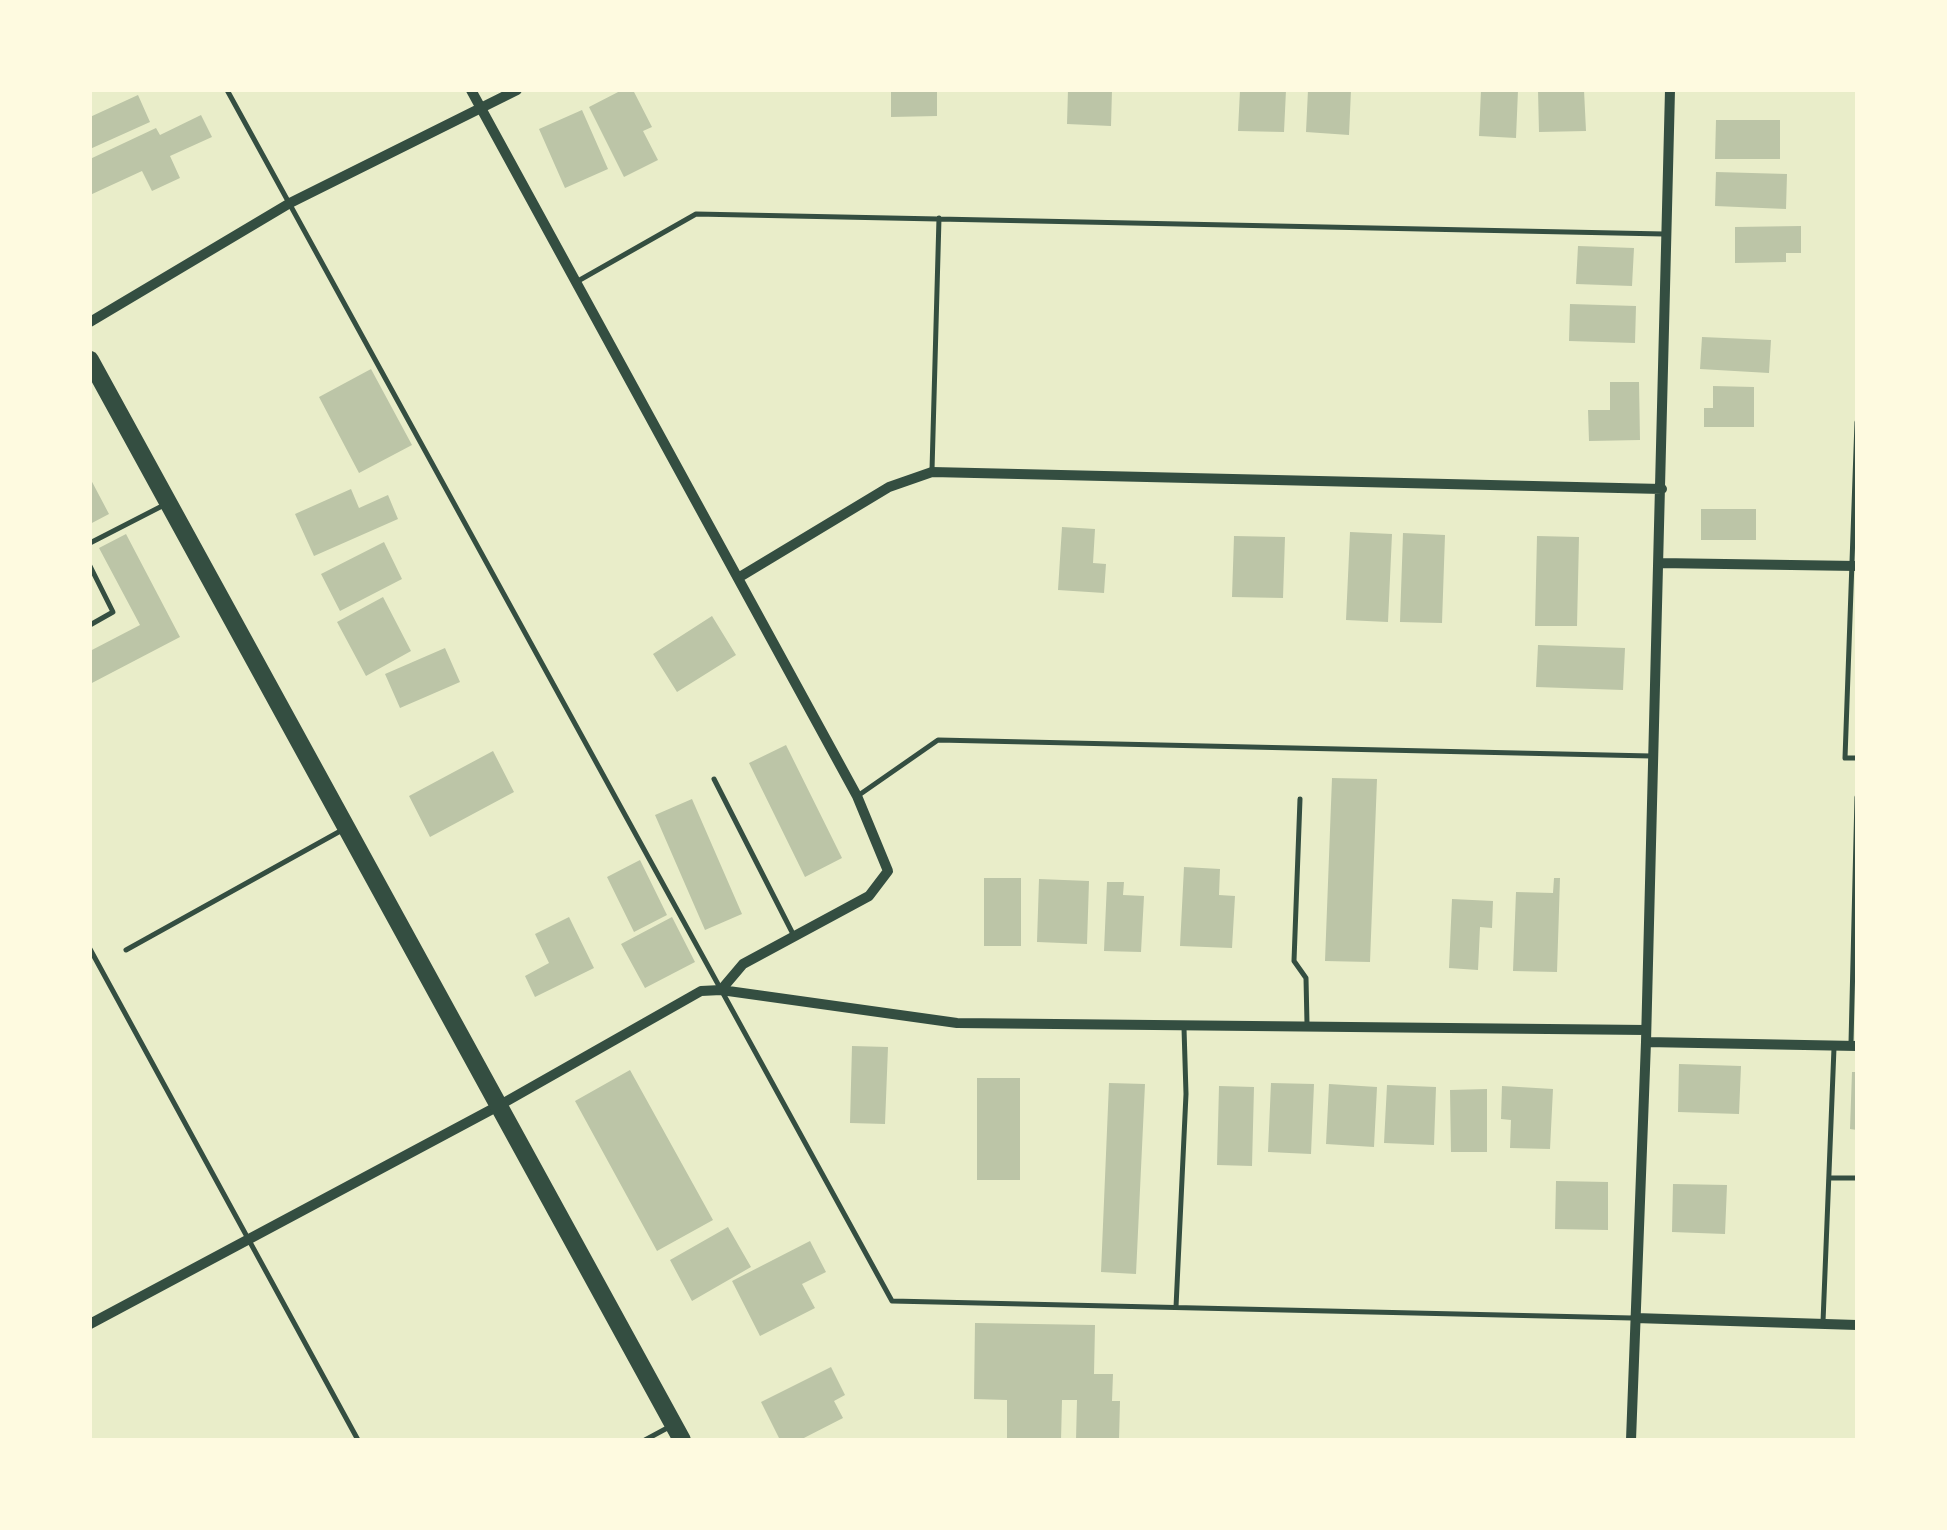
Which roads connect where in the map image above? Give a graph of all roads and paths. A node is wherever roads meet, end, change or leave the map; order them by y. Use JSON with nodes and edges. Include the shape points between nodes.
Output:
{"nodes":[{"id":1,"x":228,"y":90,"type":"edge"},
{"id":2,"x":471,"y":90,"type":"edge"},
{"id":3,"x":516,"y":90,"type":"edge"},
{"id":4,"x":1670,"y":90,"type":"edge"},
{"id":5,"x":482,"y":110,"type":"junction"},
{"id":6,"x":290,"y":203,"type":"junction"},
{"id":7,"x":939,"y":218,"type":"junction"},
{"id":8,"x":1667,"y":234,"type":"junction"},
{"id":9,"x":577,"y":282,"type":"junction"},
{"id":10,"x":90,"y":322,"type":"edge"},
{"id":11,"x":90,"y":360,"type":"edge"},
{"id":12,"x":1857,"y":422,"type":"edge"},
{"id":13,"x":932,"y":472,"type":"junction"},
{"id":14,"x":1662,"y":488,"type":"junction"},
{"id":15,"x":168,"y":502,"type":"junction"},
{"id":16,"x":90,"y":543,"type":"edge"},
{"id":17,"x":1660,"y":562,"type":"junction"},
{"id":18,"x":90,"y":566,"type":"edge"},
{"id":19,"x":1854,"y":566,"type":"edge"},
{"id":20,"x":738,"y":578,"type":"junction"},
{"id":21,"x":90,"y":625,"type":"edge"},
{"id":22,"x":1654,"y":756,"type":"junction"},
{"id":23,"x":1857,"y":758,"type":"edge"},
{"id":24,"x":714,"y":779,"type":"dead end"},
{"id":25,"x":857,"y":796,"type":"junction"},
{"id":26,"x":1857,"y":796,"type":"edge"},
{"id":27,"x":1300,"y":799,"type":"dead end"},
{"id":28,"x":347,"y":827,"type":"junction"},
{"id":29,"x":794,"y":936,"type":"junction"},
{"id":30,"x":90,"y":949,"type":"edge"},
{"id":31,"x":126,"y":950,"type":"dead end"},
{"id":32,"x":720,"y":990,"type":"junction"},
{"id":33,"x":1184,"y":1025,"type":"junction"},
{"id":34,"x":1307,"y":1026,"type":"junction"},
{"id":35,"x":1646,"y":1036,"type":"junction"},
{"id":36,"x":1834,"y":1045,"type":"junction"},
{"id":37,"x":1854,"y":1046,"type":"edge"},
{"id":38,"x":500,"y":1105,"type":"junction"},
{"id":39,"x":1830,"y":1178,"type":"junction"},
{"id":40,"x":1857,"y":1178,"type":"edge"},
{"id":41,"x":250,"y":1239,"type":"junction"},
{"id":42,"x":1176,"y":1308,"type":"junction"},
{"id":43,"x":1635,"y":1318,"type":"junction"},
{"id":44,"x":90,"y":1324,"type":"edge"},
{"id":45,"x":1823,"y":1324,"type":"junction"},
{"id":46,"x":1857,"y":1325,"type":"edge"},
{"id":47,"x":678,"y":1432,"type":"edge"},
{"id":48,"x":358,"y":1440,"type":"edge"},
{"id":49,"x":645,"y":1440,"type":"edge"},
{"id":50,"x":1630,"y":1440,"type":"edge"}],
"edges":[{"from":1,"to":6,"type":"lane"},
{"from":2,"to":5,"type":"street"},
{"from":3,"to":5,"type":"street"},
{"from":4,"to":8,"type":"street"},
{"from":5,"to":6,"type":"street"},
{"from":5,"to":9,"type":"street"},
{"from":6,"to":10,"type":"street"},
{"from":6,"to":32,"type":"lane"},
{"from":7,"to":8,"type":"lane"},
{"from":7,"to":9,"type":"lane","via":[[696,214]]},
{"from":7,"to":13,"type":"lane"},
{"from":8,"to":14,"type":"street"},
{"from":9,"to":20,"type":"street"},
{"from":11,"to":15,"type":"main road"},
{"from":12,"to":19,"type":"lane"},
{"from":13,"to":14,"type":"street"},
{"from":13,"to":20,"type":"street","via":[[889,486]]},
{"from":14,"to":17,"type":"street"},
{"from":15,"to":16,"type":"lane"},
{"from":15,"to":28,"type":"main road"},
{"from":17,"to":19,"type":"street"},
{"from":17,"to":22,"type":"street"},
{"from":18,"to":21,"type":"lane","via":[[113,612]]},
{"from":19,"to":23,"type":"lane","via":[[1845,758]]},
{"from":20,"to":25,"type":"street"},
{"from":22,"to":25,"type":"lane","via":[[938,740]]},
{"from":22,"to":35,"type":"street"},
{"from":24,"to":29,"type":"lane"},
{"from":25,"to":29,"type":"street","via":[[888,871],[869,896]]},
{"from":26,"to":37,"type":"lane"},
{"from":27,"to":34,"type":"lane","via":[[1294,961],[1306,978]]},
{"from":28,"to":31,"type":"lane"},
{"from":28,"to":38,"type":"main road"},
{"from":29,"to":32,"type":"street","via":[[743,964]]},
{"from":30,"to":41,"type":"lane"},
{"from":32,"to":33,"type":"street","via":[[957,1023]]},
{"from":32,"to":38,"type":"street","via":[[701,991]]},
{"from":32,"to":42,"type":"lane","via":[[892,1301]]},
{"from":33,"to":34,"type":"street"},
{"from":33,"to":42,"type":"lane"},
{"from":34,"to":35,"type":"street"},
{"from":35,"to":36,"type":"street"},
{"from":35,"to":43,"type":"street"},
{"from":36,"to":37,"type":"street"},
{"from":36,"to":39,"type":"lane"},
{"from":38,"to":41,"type":"street"},
{"from":38,"to":47,"type":"main road"},
{"from":39,"to":40,"type":"lane"},
{"from":39,"to":45,"type":"lane"},
{"from":41,"to":44,"type":"street"},
{"from":41,"to":48,"type":"lane"},
{"from":42,"to":43,"type":"lane"},
{"from":43,"to":45,"type":"street"},
{"from":43,"to":50,"type":"street"},
{"from":45,"to":46,"type":"street"},
{"from":47,"to":49,"type":"lane"}]}
